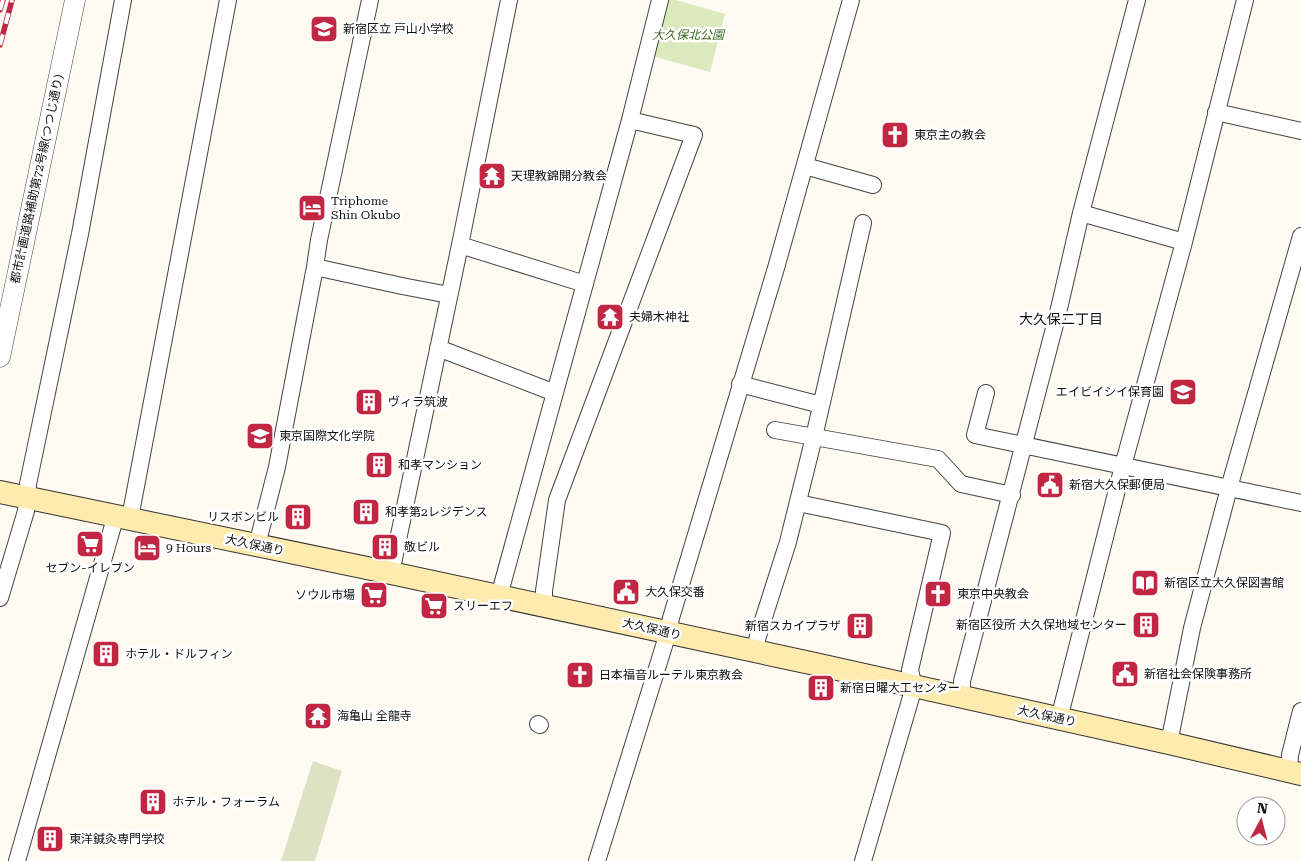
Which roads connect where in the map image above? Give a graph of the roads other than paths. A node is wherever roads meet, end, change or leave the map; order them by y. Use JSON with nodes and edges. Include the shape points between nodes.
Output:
{"nodes":[{"id":1,"x":75,"y":0,"type":"edge"},
{"id":2,"x":124,"y":0,"type":"edge"},
{"id":3,"x":228,"y":0,"type":"edge"},
{"id":4,"x":370,"y":0,"type":"edge"},
{"id":5,"x":509,"y":0,"type":"edge"},
{"id":6,"x":660,"y":0,"type":"edge"},
{"id":7,"x":851,"y":0,"type":"edge"},
{"id":8,"x":1137,"y":0,"type":"edge"},
{"id":9,"x":1245,"y":0,"type":"edge"},
{"id":10,"x":1216,"y":112,"type":"junction"},
{"id":11,"x":630,"y":120,"type":"junction"},
{"id":12,"x":1301,"y":131,"type":"edge"},
{"id":13,"x":805,"y":166,"type":"junction"},
{"id":14,"x":873,"y":185,"type":"dead end"},
{"id":15,"x":1081,"y":213,"type":"junction"},
{"id":16,"x":863,"y":223,"type":"dead end"},
{"id":17,"x":1301,"y":236,"type":"edge"},
{"id":18,"x":1184,"y":242,"type":"junction"},
{"id":19,"x":460,"y":245,"type":"junction"},
{"id":20,"x":316,"y":267,"type":"junction"},
{"id":21,"x":585,"y":284,"type":"junction"},
{"id":22,"x":449,"y":295,"type":"junction"},
{"id":23,"x":438,"y":348,"type":"junction"},
{"id":24,"x":0,"y":357,"type":"edge"},
{"id":25,"x":740,"y":384,"type":"junction"},
{"id":26,"x":555,"y":393,"type":"junction"},
{"id":27,"x":986,"y":393,"type":"dead end"},
{"id":28,"x":821,"y":405,"type":"junction"},
{"id":29,"x":775,"y":430,"type":"dead end"},
{"id":30,"x":814,"y":436,"type":"junction"},
{"id":31,"x":1024,"y":445,"type":"junction"},
{"id":32,"x":1123,"y":466,"type":"junction"},
{"id":33,"x":1229,"y":488,"type":"junction"},
{"id":34,"x":0,"y":492,"type":"edge"},
{"id":35,"x":1012,"y":495,"type":"junction"},
{"id":36,"x":27,"y":498,"type":"junction"},
{"id":37,"x":798,"y":503,"type":"junction"},
{"id":38,"x":1301,"y":504,"type":"edge"},
{"id":39,"x":123,"y":517,"type":"junction"},
{"id":40,"x":258,"y":545,"type":"junction"},
{"id":41,"x":391,"y":573,"type":"junction"},
{"id":42,"x":499,"y":596,"type":"junction"},
{"id":43,"x":0,"y":598,"type":"edge"},
{"id":44,"x":544,"y":606,"type":"junction"},
{"id":45,"x":668,"y":632,"type":"junction"},
{"id":46,"x":755,"y":651,"type":"junction"},
{"id":47,"x":914,"y":687,"type":"junction"},
{"id":48,"x":962,"y":697,"type":"junction"},
{"id":49,"x":1301,"y":711,"type":"edge"},
{"id":50,"x":1059,"y":719,"type":"junction"},
{"id":51,"x":1169,"y":743,"type":"junction"},
{"id":52,"x":1295,"y":773,"type":"edge"},
{"id":53,"x":17,"y":861,"type":"edge"},
{"id":54,"x":597,"y":861,"type":"edge"},
{"id":55,"x":863,"y":861,"type":"edge"}],
"edges":[{"from":1,"to":24,"type":"street","name":"都市計画道路補助第72号線(つつじ通り)"},
{"from":2,"to":36,"type":"street"},
{"from":3,"to":39,"type":"street"},
{"from":4,"to":20,"type":"street"},
{"from":5,"to":19,"type":"street"},
{"from":6,"to":11,"type":"street"},
{"from":7,"to":13,"type":"street"},
{"from":8,"to":15,"type":"street"},
{"from":9,"to":10,"type":"street"},
{"from":10,"to":12,"type":"street"},
{"from":10,"to":18,"type":"street"},
{"from":11,"to":21,"type":"street"},
{"from":11,"to":44,"type":"street","via":[[694,135],[557,500]]},
{"from":13,"to":14,"type":"street"},
{"from":13,"to":25,"type":"street"},
{"from":15,"to":18,"type":"street"},
{"from":15,"to":31,"type":"street"},
{"from":16,"to":28,"type":"street"},
{"from":17,"to":33,"type":"street"},
{"from":18,"to":32,"type":"street"},
{"from":19,"to":21,"type":"street"},
{"from":19,"to":22,"type":"street"},
{"from":20,"to":22,"type":"street"},
{"from":20,"to":40,"type":"street"},
{"from":21,"to":26,"type":"street"},
{"from":22,"to":23,"type":"street"},
{"from":23,"to":26,"type":"street"},
{"from":23,"to":41,"type":"street"},
{"from":25,"to":28,"type":"street"},
{"from":25,"to":45,"type":"street"},
{"from":26,"to":42,"type":"street"},
{"from":27,"to":31,"type":"street","via":[[975,435]]},
{"from":28,"to":30,"type":"street"},
{"from":29,"to":30,"type":"street"},
{"from":30,"to":35,"type":"street","via":[[938,459],[961,484]]},
{"from":30,"to":37,"type":"street"},
{"from":31,"to":32,"type":"street"},
{"from":31,"to":35,"type":"street"},
{"from":32,"to":33,"type":"street"},
{"from":32,"to":50,"type":"street"},
{"from":33,"to":38,"type":"street"},
{"from":33,"to":51,"type":"street","via":[[1192,628]]},
{"from":34,"to":36,"type":"main road","name":"大久保通り"},
{"from":35,"to":48,"type":"street","via":[[962,681]]},
{"from":36,"to":39,"type":"main road","name":"大久保通り"},
{"from":36,"to":43,"type":"street"},
{"from":37,"to":46,"type":"street"},
{"from":37,"to":47,"type":"street","via":[[942,533],[910,670]]},
{"from":39,"to":40,"type":"main road","name":"大久保通り"},
{"from":39,"to":53,"type":"street"},
{"from":40,"to":41,"type":"main road","name":"大久保通り"},
{"from":41,"to":42,"type":"main road","name":"大久保通り"},
{"from":42,"to":44,"type":"main road","name":"大久保通り"},
{"from":44,"to":45,"type":"main road","name":"大久保通り"},
{"from":45,"to":46,"type":"main road","name":"大久保通り"},
{"from":45,"to":54,"type":"street"},
{"from":46,"to":47,"type":"main road","name":"大久保通り"},
{"from":47,"to":48,"type":"main road","name":"大久保通り"},
{"from":47,"to":55,"type":"street"},
{"from":48,"to":50,"type":"main road","name":"大久保通り"},
{"from":49,"to":52,"type":"street","via":[[1290,755]]},
{"from":50,"to":51,"type":"main road","name":"大久保通り"},
{"from":51,"to":52,"type":"main road","name":"大久保通り"}]}
